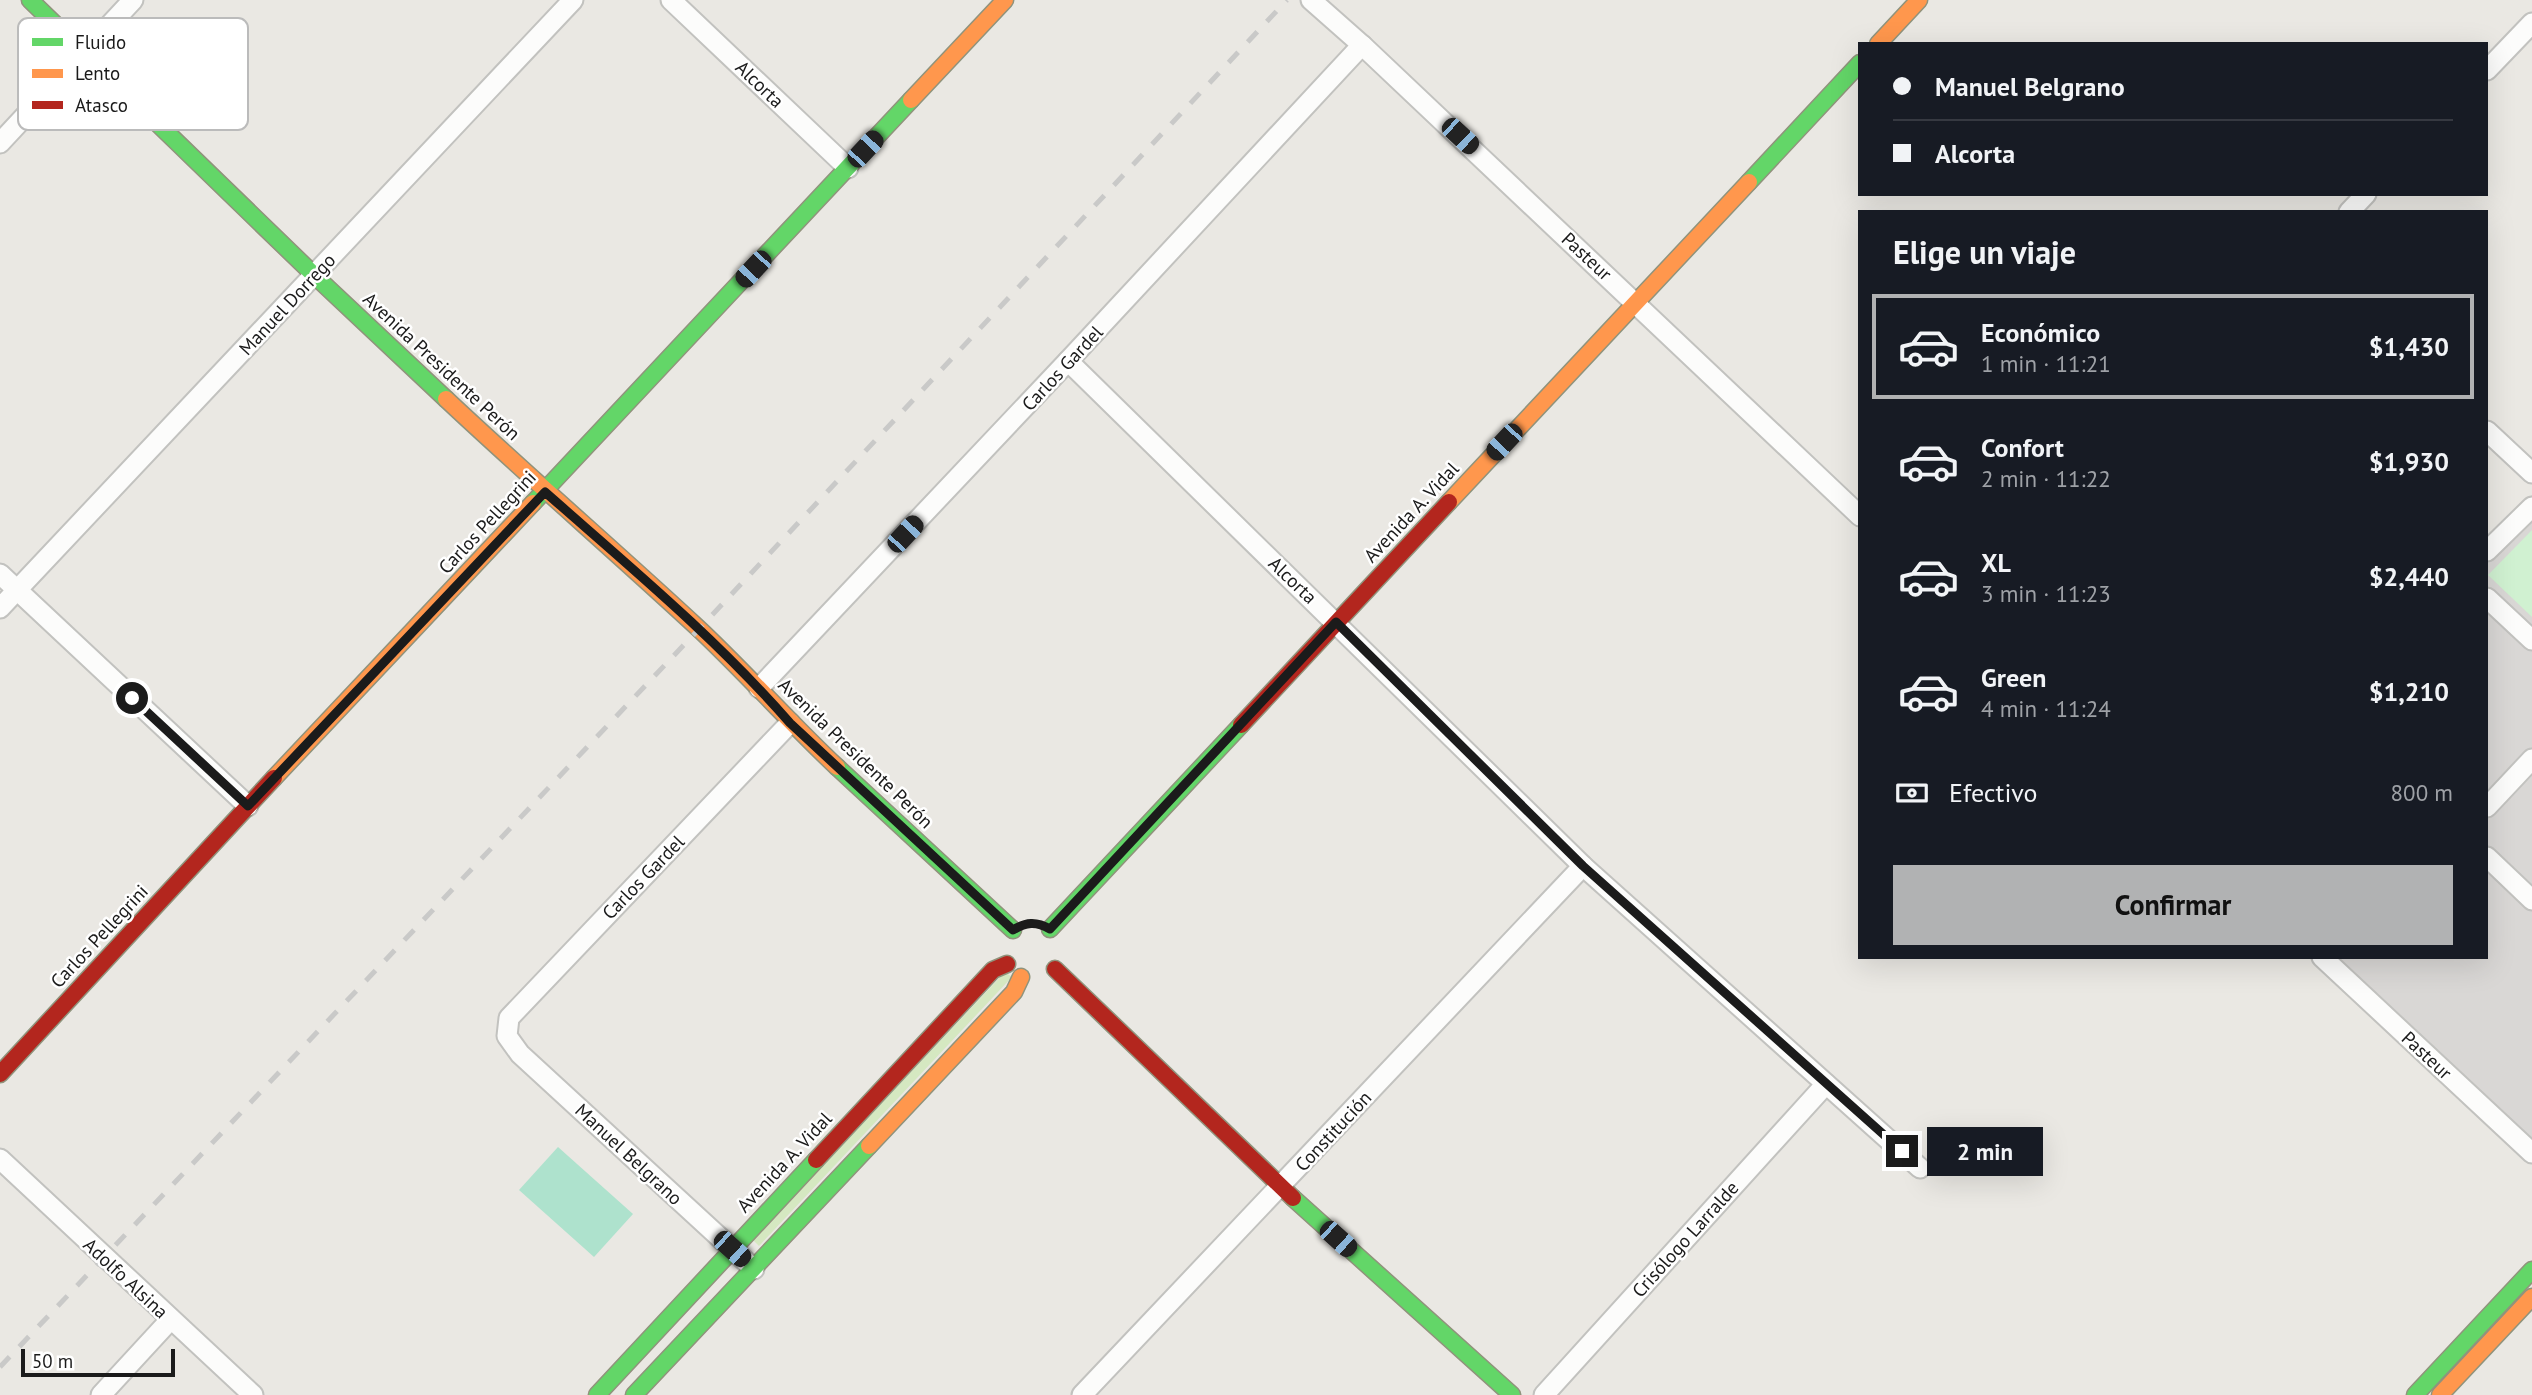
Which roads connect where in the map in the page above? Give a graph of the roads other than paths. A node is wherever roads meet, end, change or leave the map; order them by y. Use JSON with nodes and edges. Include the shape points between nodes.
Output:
{"nodes":[{"id":1,"x":30,"y":0,"type":"edge"},
{"id":2,"x":133,"y":0,"type":"edge"},
{"id":3,"x":573,"y":0,"type":"edge"},
{"id":4,"x":671,"y":0,"type":"edge"},
{"id":5,"x":1005,"y":0,"type":"edge"},
{"id":6,"x":1311,"y":0,"type":"edge"},
{"id":7,"x":1919,"y":0,"type":"edge"},
{"id":8,"x":49,"y":18,"type":"edge"},
{"id":9,"x":116,"y":18,"type":"edge"},
{"id":10,"x":2532,"y":23,"type":"edge"},
{"id":11,"x":1880,"y":42,"type":"edge"},
{"id":12,"x":1362,"y":45,"type":"junction"},
{"id":13,"x":1858,"y":65,"type":"edge"},
{"id":14,"x":2488,"y":69,"type":"edge"},
{"id":15,"x":18,"y":124,"type":"edge"},
{"id":16,"x":166,"y":130,"type":"edge"},
{"id":17,"x":0,"y":143,"type":"edge"},
{"id":18,"x":848,"y":168,"type":"junction"},
{"id":19,"x":2364,"y":196,"type":"edge"},
{"id":20,"x":2351,"y":210,"type":"edge"},
{"id":21,"x":314,"y":275,"type":"junction"},
{"id":22,"x":1635,"y":302,"type":"junction"},
{"id":23,"x":1069,"y":361,"type":"junction"},
{"id":24,"x":2488,"y":432,"type":"edge"},
{"id":25,"x":2532,"y":473,"type":"edge"},
{"id":26,"x":545,"y":492,"type":"junction"},
{"id":27,"x":2531,"y":510,"type":"edge"},
{"id":28,"x":1858,"y":514,"type":"edge"},
{"id":29,"x":2488,"y":550,"type":"edge"},
{"id":30,"x":0,"y":574,"type":"edge"},
{"id":31,"x":17,"y":590,"type":"junction"},
{"id":32,"x":2488,"y":599,"type":"edge"},
{"id":33,"x":0,"y":608,"type":"edge"},
{"id":34,"x":1336,"y":622,"type":"junction"},
{"id":35,"x":2532,"y":640,"type":"edge"},
{"id":36,"x":759,"y":688,"type":"junction"},
{"id":37,"x":790,"y":723,"type":"junction"},
{"id":38,"x":2532,"y":759,"type":"edge"},
{"id":39,"x":248,"y":806,"type":"junction"},
{"id":40,"x":2488,"y":806,"type":"edge"},
{"id":41,"x":2488,"y":859,"type":"edge"},
{"id":42,"x":1583,"y":866,"type":"junction"},
{"id":43,"x":2532,"y":900,"type":"edge"},
{"id":44,"x":1007,"y":946,"type":"junction"},
{"id":45,"x":1056,"y":948,"type":"junction"},
{"id":46,"x":2334,"y":961,"type":"edge"},
{"id":47,"x":1021,"y":977,"type":"junction"},
{"id":48,"x":507,"y":1035,"type":"joint"},
{"id":49,"x":0,"y":1074,"type":"edge"},
{"id":50,"x":1826,"y":1084,"type":"junction"},
{"id":51,"x":2532,"y":1153,"type":"edge"},
{"id":52,"x":0,"y":1159,"type":"edge"},
{"id":53,"x":1920,"y":1168,"type":"dead end"},
{"id":54,"x":1280,"y":1187,"type":"junction"},
{"id":55,"x":732,"y":1249,"type":"junction"},
{"id":56,"x":754,"y":1269,"type":"junction"},
{"id":57,"x":2532,"y":1270,"type":"edge"},
{"id":58,"x":2532,"y":1297,"type":"edge"},
{"id":59,"x":171,"y":1319,"type":"junction"},
{"id":60,"x":101,"y":1395,"type":"edge"},
{"id":61,"x":253,"y":1395,"type":"edge"},
{"id":62,"x":597,"y":1395,"type":"edge"},
{"id":63,"x":634,"y":1395,"type":"edge"},
{"id":64,"x":1082,"y":1395,"type":"edge"},
{"id":65,"x":1512,"y":1395,"type":"edge"},
{"id":66,"x":1544,"y":1395,"type":"edge"},
{"id":67,"x":2415,"y":1395,"type":"edge"},
{"id":68,"x":2440,"y":1395,"type":"edge"}],
"edges":[{"from":1,"to":8,"type":"main road","name":"Avenida Presidente Perón"},
{"from":2,"to":9,"type":"street"},
{"from":3,"to":21,"type":"street","name":"Manuel Dorrego"},
{"from":4,"to":18,"type":"street","name":"Alcorta"},
{"from":5,"to":18,"type":"main road","name":"Carlos Pellegrini"},
{"from":6,"to":12,"type":"street","name":"Pasteur"},
{"from":7,"to":11,"type":"main road"},
{"from":10,"to":14,"type":"street"},
{"from":12,"to":22,"type":"street","name":"Pasteur"},
{"from":12,"to":23,"type":"street","name":"Carlos Gardel"},
{"from":13,"to":22,"type":"main road","name":"Avenida A. Vidal"},
{"from":15,"to":17,"type":"street"},
{"from":16,"to":21,"type":"main road","name":"Avenida Presidente Perón"},
{"from":18,"to":26,"type":"main road","name":"Carlos Pellegrini"},
{"from":19,"to":20,"type":"street"},
{"from":21,"to":26,"type":"main road","name":"Avenida Presidente Perón"},
{"from":21,"to":31,"type":"street","name":"Manuel Dorrego"},
{"from":22,"to":28,"type":"street","name":"Pasteur"},
{"from":22,"to":34,"type":"main road","name":"Avenida A. Vidal"},
{"from":23,"to":34,"type":"street","name":"Alcorta"},
{"from":23,"to":36,"type":"street","name":"Carlos Gardel"},
{"from":24,"to":25,"type":"street"},
{"from":26,"to":36,"type":"main road","name":"Avenida Presidente Perón"},
{"from":26,"to":39,"type":"main road","name":"Carlos Pellegrini"},
{"from":27,"to":29,"type":"street"},
{"from":30,"to":31,"type":"street"},
{"from":31,"to":33,"type":"street","name":"Manuel Dorrego"},
{"from":31,"to":39,"type":"street"},
{"from":32,"to":35,"type":"street"},
{"from":34,"to":42,"type":"street","name":"Alcorta"},
{"from":34,"to":45,"type":"main road","name":"Avenida A. Vidal"},
{"from":36,"to":37,"type":"main road","name":"Avenida Presidente Perón"},
{"from":37,"to":44,"type":"main road","name":"Avenida Presidente Perón"},
{"from":37,"to":48,"type":"street","name":"Carlos Gardel","via":[[509,1018]]},
{"from":38,"to":40,"type":"street"},
{"from":39,"to":49,"type":"main road","name":"Carlos Pellegrini"},
{"from":41,"to":43,"type":"street"},
{"from":42,"to":50,"type":"street","name":"Alcorta"},
{"from":42,"to":54,"type":"street","name":"Constitución"},
{"from":44,"to":45,"type":"main road","via":[[1031,923],[1041,924]]},
{"from":44,"to":47,"type":"main road"},
{"from":44,"to":55,"type":"main road","name":"Avenida A. Vidal","via":[[993,970]]},
{"from":45,"to":47,"type":"main road","via":[[1039,979]]},
{"from":45,"to":54,"type":"main road"},
{"from":46,"to":51,"type":"street","name":"Pasteur"},
{"from":47,"to":56,"type":"main road","via":[[1014,992]]},
{"from":48,"to":55,"type":"street","name":"Manuel Belgrano","via":[[520,1054]]},
{"from":50,"to":53,"type":"street","name":"Alcorta"},
{"from":50,"to":66,"type":"street","name":"Crisólogo Larralde"},
{"from":52,"to":59,"type":"street","name":"Adolfo Alsina"},
{"from":54,"to":64,"type":"street","name":"Constitución"},
{"from":54,"to":65,"type":"main road"},
{"from":55,"to":56,"type":"street","name":"Manuel Belgrano"},
{"from":55,"to":62,"type":"main road","name":"Avenida A. Vidal"},
{"from":56,"to":63,"type":"main road"},
{"from":57,"to":67,"type":"main road"},
{"from":58,"to":68,"type":"main road"},
{"from":59,"to":60,"type":"street"},
{"from":59,"to":61,"type":"street","name":"Adolfo Alsina"}]}
